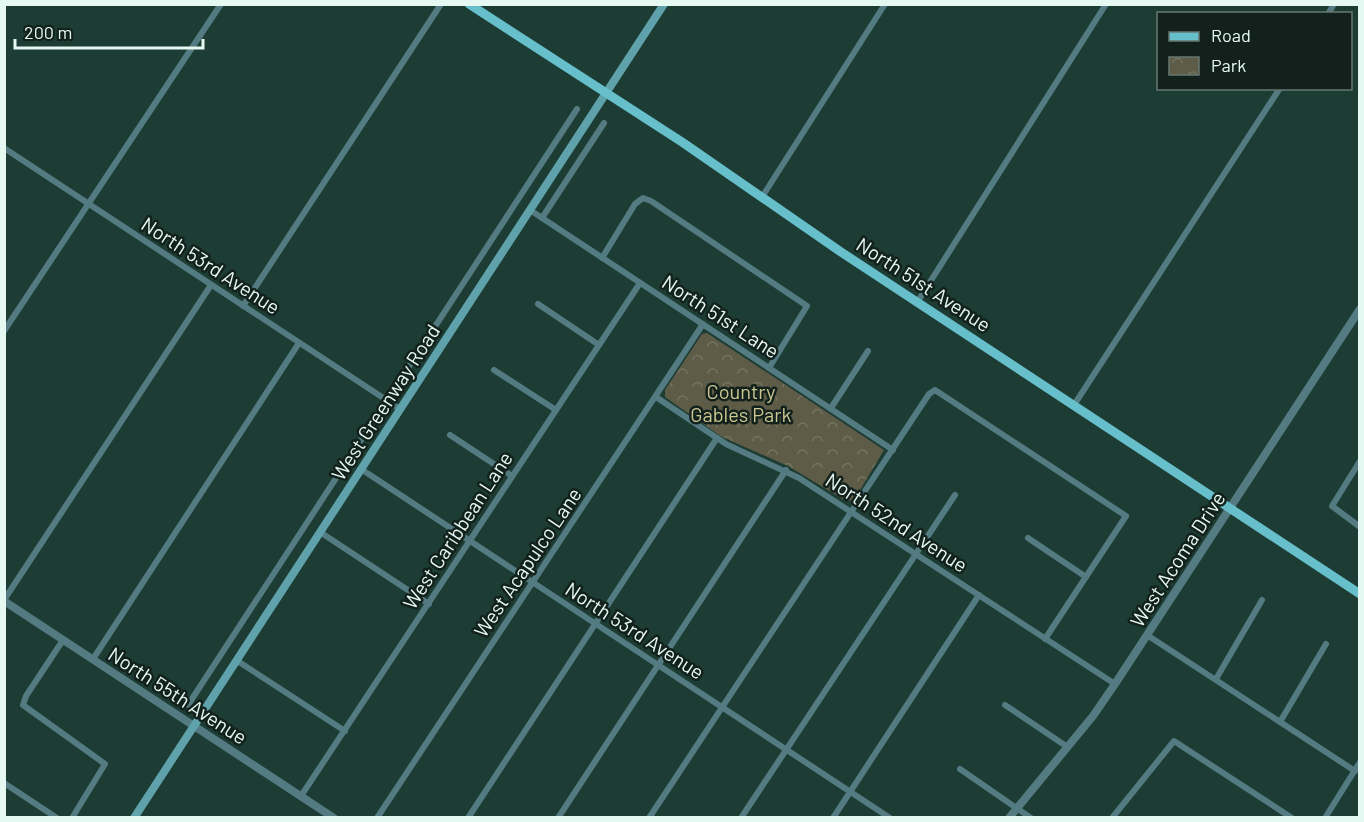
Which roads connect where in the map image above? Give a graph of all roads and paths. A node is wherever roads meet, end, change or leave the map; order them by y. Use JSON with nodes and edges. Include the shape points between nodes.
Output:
{"nodes":[{"id":1,"x":221,"y":4,"type":"edge"},
{"id":2,"x":441,"y":4,"type":"edge"},
{"id":3,"x":469,"y":4,"type":"edge"},
{"id":4,"x":663,"y":4,"type":"edge"},
{"id":5,"x":885,"y":4,"type":"edge"},
{"id":6,"x":1106,"y":4,"type":"edge"},
{"id":7,"x":1279,"y":90,"type":"edge"},
{"id":8,"x":606,"y":93,"type":"junction"},
{"id":9,"x":576,"y":109,"type":"dead end"},
{"id":10,"x":604,"y":123,"type":"dead end"},
{"id":11,"x":4,"y":148,"type":"edge"},
{"id":12,"x":762,"y":197,"type":"junction"},
{"id":13,"x":87,"y":203,"type":"junction"},
{"id":14,"x":530,"y":210,"type":"junction"},
{"id":15,"x":542,"y":218,"type":"junction"},
{"id":16,"x":494,"y":236,"type":"junction"},
{"id":17,"x":507,"y":244,"type":"junction"},
{"id":18,"x":602,"y":258,"type":"junction"},
{"id":19,"x":640,"y":283,"type":"junction"},
{"id":20,"x":211,"y":285,"type":"junction"},
{"id":21,"x":918,"y":302,"type":"junction"},
{"id":22,"x":538,"y":304,"type":"dead end"},
{"id":23,"x":243,"y":306,"type":"junction"},
{"id":24,"x":1359,"y":309,"type":"edge"},
{"id":25,"x":703,"y":324,"type":"junction"},
{"id":26,"x":4,"y":331,"type":"edge"},
{"id":27,"x":299,"y":343,"type":"junction"},
{"id":28,"x":599,"y":345,"type":"junction"},
{"id":29,"x":868,"y":351,"type":"dead end"},
{"id":30,"x":769,"y":368,"type":"junction"},
{"id":31,"x":494,"y":370,"type":"dead end"},
{"id":32,"x":656,"y":397,"type":"junction"},
{"id":33,"x":387,"y":400,"type":"junction"},
{"id":34,"x":1074,"y":405,"type":"junction"},
{"id":35,"x":831,"y":408,"type":"junction"},
{"id":36,"x":400,"y":409,"type":"junction"},
{"id":37,"x":556,"y":410,"type":"junction"},
{"id":38,"x":450,"y":435,"type":"dead end"},
{"id":39,"x":717,"y":438,"type":"junction"},
{"id":40,"x":893,"y":450,"type":"junction"},
{"id":41,"x":1359,"y":460,"type":"edge"},
{"id":42,"x":361,"y":469,"type":"junction"},
{"id":43,"x":786,"y":470,"type":"junction"},
{"id":44,"x":512,"y":477,"type":"junction"},
{"id":45,"x":955,"y":495,"type":"dead end"},
{"id":46,"x":1231,"y":508,"type":"junction"},
{"id":47,"x":852,"y":511,"type":"junction"},
{"id":48,"x":1359,"y":527,"type":"edge"},
{"id":49,"x":320,"y":532,"type":"junction"},
{"id":50,"x":1028,"y":538,"type":"dead end"},
{"id":51,"x":470,"y":540,"type":"junction"},
{"id":52,"x":916,"y":553,"type":"junction"},
{"id":53,"x":277,"y":570,"type":"junction"},
{"id":54,"x":1086,"y":577,"type":"junction"},
{"id":55,"x":290,"y":578,"type":"junction"},
{"id":56,"x":533,"y":582,"type":"junction"},
{"id":57,"x":1359,"y":594,"type":"edge"},
{"id":58,"x":979,"y":595,"type":"junction"},
{"id":59,"x":1262,"y":600,"type":"dead end"},
{"id":60,"x":4,"y":601,"type":"edge"},
{"id":61,"x":429,"y":604,"type":"junction"},
{"id":62,"x":595,"y":623,"type":"junction"},
{"id":63,"x":1147,"y":635,"type":"junction"},
{"id":64,"x":1045,"y":639,"type":"junction"},
{"id":65,"x":63,"y":640,"type":"junction"},
{"id":66,"x":1326,"y":644,"type":"dead end"},
{"id":67,"x":93,"y":659,"type":"junction"},
{"id":68,"x":236,"y":660,"type":"junction"},
{"id":69,"x":658,"y":665,"type":"junction"},
{"id":70,"x":1216,"y":679,"type":"junction"},
{"id":71,"x":1115,"y":684,"type":"junction"},
{"id":72,"x":188,"y":705,"type":"dead end"},
{"id":73,"x":1005,"y":705,"type":"dead end"},
{"id":74,"x":722,"y":707,"type":"junction"},
{"id":75,"x":1280,"y":722,"type":"junction"},
{"id":76,"x":194,"y":725,"type":"junction"},
{"id":77,"x":345,"y":731,"type":"junction"},
{"id":78,"x":1066,"y":746,"type":"junction"},
{"id":79,"x":786,"y":748,"type":"junction"},
{"id":80,"x":1359,"y":762,"type":"edge"},
{"id":81,"x":960,"y":769,"type":"dead end"},
{"id":82,"x":1355,"y":771,"type":"junction"},
{"id":83,"x":6,"y":786,"type":"edge"},
{"id":84,"x":850,"y":791,"type":"junction"},
{"id":85,"x":301,"y":796,"type":"junction"},
{"id":86,"x":1016,"y":807,"type":"junction"},
{"id":87,"x":57,"y":818,"type":"edge"},
{"id":88,"x":72,"y":818,"type":"edge"},
{"id":89,"x":134,"y":818,"type":"edge"},
{"id":90,"x":334,"y":818,"type":"edge"},
{"id":91,"x":377,"y":818,"type":"edge"},
{"id":92,"x":468,"y":818,"type":"edge"},
{"id":93,"x":558,"y":818,"type":"edge"},
{"id":94,"x":649,"y":818,"type":"edge"},
{"id":95,"x":741,"y":818,"type":"edge"},
{"id":96,"x":832,"y":818,"type":"edge"},
{"id":97,"x":890,"y":818,"type":"edge"},
{"id":98,"x":1010,"y":818,"type":"edge"},
{"id":99,"x":1031,"y":818,"type":"edge"},
{"id":100,"x":1112,"y":818,"type":"edge"},
{"id":101,"x":1292,"y":818,"type":"edge"},
{"id":102,"x":1325,"y":818,"type":"edge"}],
"edges":[{"from":1,"to":13,"type":"street"},
{"from":2,"to":23,"type":"street"},
{"from":3,"to":8,"type":"main road","name":"North 51st Avenue"},
{"from":4,"to":8,"type":"main road","name":"West Greenway Road"},
{"from":5,"to":12,"type":"street"},
{"from":6,"to":21,"type":"street"},
{"from":7,"to":34,"type":"street"},
{"from":8,"to":12,"type":"main road","name":"North 51st Avenue"},
{"from":8,"to":14,"type":"main road","name":"West Greenway Road"},
{"from":9,"to":16,"type":"street","name":"West Greenway Road"},
{"from":10,"to":15,"type":"street"},
{"from":11,"to":13,"type":"street","name":"North 53rd Avenue"},
{"from":12,"to":21,"type":"main road","name":"North 51st Avenue"},
{"from":13,"to":20,"type":"street","name":"North 53rd Avenue"},
{"from":13,"to":26,"type":"street"},
{"from":14,"to":15,"type":"street","name":"North 51st Lane"},
{"from":14,"to":17,"type":"main road","name":"West Greenway Road"},
{"from":15,"to":18,"type":"street","name":"North 51st Lane"},
{"from":16,"to":17,"type":"street"},
{"from":16,"to":33,"type":"street","name":"West Greenway Road"},
{"from":17,"to":36,"type":"main road","name":"West Greenway Road"},
{"from":18,"to":19,"type":"street","name":"North 51st Lane"},
{"from":18,"to":30,"type":"street","via":[[642,198],[721,247],[807,306]]},
{"from":19,"to":25,"type":"street","name":"North 51st Lane"},
{"from":19,"to":28,"type":"street","name":"West Caribbean Lane"},
{"from":20,"to":23,"type":"street","name":"North 53rd Avenue"},
{"from":20,"to":60,"type":"street"},
{"from":21,"to":34,"type":"main road","name":"North 51st Avenue"},
{"from":22,"to":28,"type":"street"},
{"from":23,"to":27,"type":"street","name":"North 53rd Avenue"},
{"from":24,"to":46,"type":"street","name":"West Acoma Drive"},
{"from":25,"to":30,"type":"street","name":"North 51st Lane"},
{"from":25,"to":32,"type":"street","name":"West Acapulco Lane"},
{"from":27,"to":33,"type":"street","name":"North 53rd Avenue"},
{"from":27,"to":67,"type":"street"},
{"from":28,"to":37,"type":"street","name":"West Caribbean Lane"},
{"from":29,"to":35,"type":"street"},
{"from":30,"to":35,"type":"street","name":"North 51st Lane"},
{"from":31,"to":37,"type":"street"},
{"from":32,"to":39,"type":"street","name":"North 52nd Avenue"},
{"from":32,"to":56,"type":"street","name":"West Acapulco Lane"},
{"from":33,"to":36,"type":"street","name":"North 53rd Avenue"},
{"from":33,"to":53,"type":"street","name":"West Greenway Road"},
{"from":34,"to":46,"type":"main road","name":"North 51st Avenue"},
{"from":35,"to":40,"type":"street","name":"North 51st Lane"},
{"from":36,"to":42,"type":"main road","name":"West Greenway Road"},
{"from":37,"to":44,"type":"street","name":"West Caribbean Lane"},
{"from":38,"to":44,"type":"street"},
{"from":39,"to":43,"type":"street","name":"North 52nd Avenue"},
{"from":39,"to":62,"type":"street"},
{"from":40,"to":47,"type":"street"},
{"from":40,"to":54,"type":"street","via":[[935,390],[1126,516]]},
{"from":41,"to":48,"type":"street","via":[[1332,506]]},
{"from":42,"to":49,"type":"main road","name":"West Greenway Road"},
{"from":42,"to":51,"type":"street","name":"North 53rd Avenue"},
{"from":43,"to":47,"type":"street","name":"North 52nd Avenue"},
{"from":43,"to":69,"type":"street"},
{"from":44,"to":51,"type":"street","name":"West Caribbean Lane"},
{"from":45,"to":52,"type":"street"},
{"from":46,"to":57,"type":"main road","name":"North 51st Avenue"},
{"from":46,"to":63,"type":"street","name":"West Acoma Drive"},
{"from":47,"to":52,"type":"street","name":"North 52nd Avenue"},
{"from":47,"to":74,"type":"street"},
{"from":49,"to":55,"type":"main road","name":"West Greenway Road"},
{"from":49,"to":61,"type":"street"},
{"from":50,"to":54,"type":"street"},
{"from":51,"to":56,"type":"street","name":"North 53rd Avenue"},
{"from":51,"to":61,"type":"street","name":"West Caribbean Lane"},
{"from":52,"to":58,"type":"street","name":"North 52nd Avenue"},
{"from":52,"to":79,"type":"street"},
{"from":53,"to":55,"type":"street"},
{"from":53,"to":72,"type":"street","name":"West Greenway Road"},
{"from":54,"to":64,"type":"street"},
{"from":55,"to":68,"type":"main road","name":"West Greenway Road"},
{"from":56,"to":62,"type":"street","name":"North 53rd Avenue"},
{"from":56,"to":91,"type":"street","name":"West Acapulco Lane"},
{"from":58,"to":64,"type":"street","name":"North 52nd Avenue"},
{"from":58,"to":84,"type":"street"},
{"from":59,"to":70,"type":"street"},
{"from":60,"to":65,"type":"street","name":"North 55th Avenue"},
{"from":61,"to":77,"type":"street","name":"West Caribbean Lane"},
{"from":62,"to":69,"type":"street","name":"North 53rd Avenue"},
{"from":62,"to":92,"type":"street"},
{"from":63,"to":70,"type":"street"},
{"from":63,"to":71,"type":"street","name":"West Acoma Drive"},
{"from":64,"to":71,"type":"street","name":"North 52nd Avenue"},
{"from":65,"to":67,"type":"street","name":"North 55th Avenue"},
{"from":65,"to":88,"type":"street","via":[[23,705],[105,764]]},
{"from":66,"to":75,"type":"street"},
{"from":67,"to":76,"type":"street","name":"North 55th Avenue"},
{"from":68,"to":76,"type":"main road","name":"West Greenway Road"},
{"from":68,"to":77,"type":"street"},
{"from":69,"to":74,"type":"street","name":"North 53rd Avenue"},
{"from":69,"to":93,"type":"street"},
{"from":70,"to":75,"type":"street"},
{"from":71,"to":78,"type":"street","name":"West Acoma Drive"},
{"from":73,"to":78,"type":"street"},
{"from":74,"to":79,"type":"street","name":"North 53rd Avenue"},
{"from":74,"to":94,"type":"street"},
{"from":75,"to":82,"type":"street"},
{"from":76,"to":85,"type":"street","name":"North 55th Avenue"},
{"from":76,"to":89,"type":"main road","name":"West Greenway Road"},
{"from":77,"to":85,"type":"street","name":"West Caribbean Lane"},
{"from":78,"to":86,"type":"street","name":"West Acoma Drive"},
{"from":79,"to":84,"type":"street","name":"North 53rd Avenue"},
{"from":79,"to":95,"type":"street"},
{"from":80,"to":82,"type":"street"},
{"from":81,"to":86,"type":"street"},
{"from":82,"to":102,"type":"street"},
{"from":83,"to":87,"type":"street"},
{"from":84,"to":96,"type":"street"},
{"from":84,"to":97,"type":"street","name":"North 53rd Avenue"},
{"from":85,"to":90,"type":"street","name":"North 55th Avenue"},
{"from":86,"to":98,"type":"street","name":"West Acoma Drive"},
{"from":86,"to":99,"type":"street"},
{"from":100,"to":101,"type":"street","via":[[1174,741]]}]}
